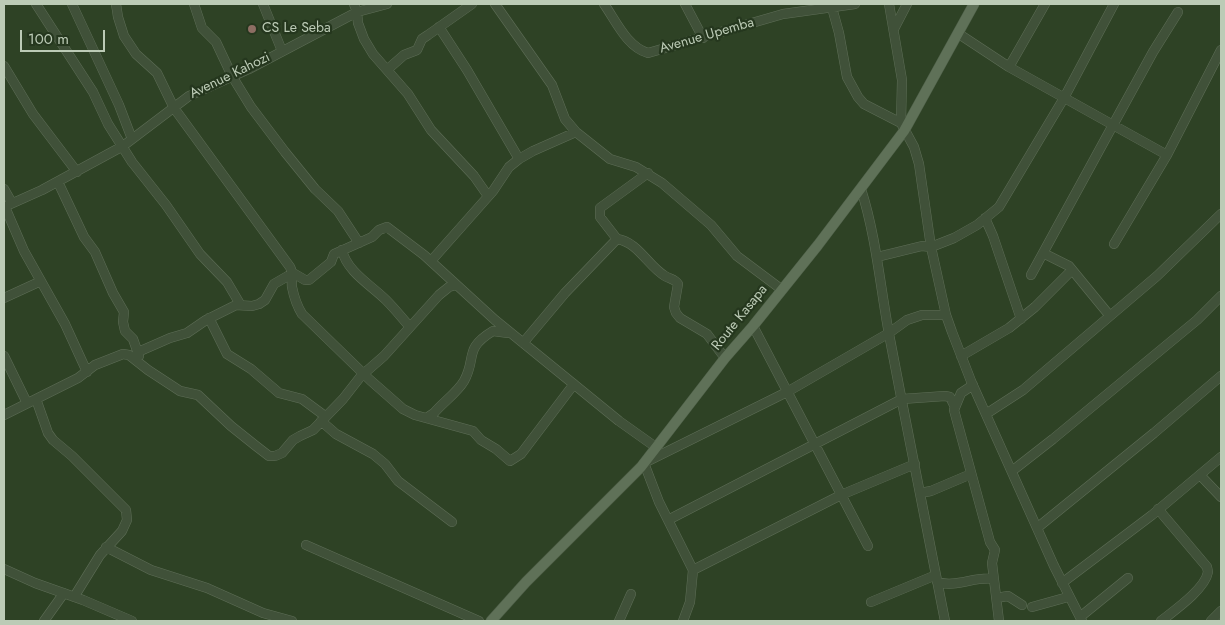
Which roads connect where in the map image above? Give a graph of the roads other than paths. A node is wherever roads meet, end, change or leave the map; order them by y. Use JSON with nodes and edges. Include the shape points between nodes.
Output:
{"nodes":[{"id":1,"x":36,"y":4,"type":"edge"},
{"id":2,"x":72,"y":4,"type":"edge"},
{"id":3,"x":116,"y":4,"type":"edge"},
{"id":4,"x":194,"y":4,"type":"edge"},
{"id":5,"x":263,"y":4,"type":"edge"},
{"id":6,"x":387,"y":4,"type":"edge"},
{"id":7,"x":472,"y":4,"type":"edge"},
{"id":8,"x":495,"y":4,"type":"edge"},
{"id":9,"x":604,"y":4,"type":"edge"},
{"id":10,"x":685,"y":4,"type":"edge"},
{"id":11,"x":855,"y":4,"type":"edge"},
{"id":12,"x":889,"y":4,"type":"edge"},
{"id":13,"x":907,"y":4,"type":"edge"},
{"id":14,"x":974,"y":4,"type":"edge"},
{"id":15,"x":1045,"y":4,"type":"edge"},
{"id":16,"x":1114,"y":4,"type":"edge"},
{"id":17,"x":831,"y":6,"type":"edge"},
{"id":18,"x":356,"y":8,"type":"edge"},
{"id":19,"x":1178,"y":12,"type":"dead end"},
{"id":20,"x":439,"y":27,"type":"junction"},
{"id":21,"x":894,"y":29,"type":"junction"},
{"id":22,"x":958,"y":34,"type":"junction"},
{"id":23,"x":703,"y":38,"type":"junction"},
{"id":24,"x":1221,"y":50,"type":"edge"},
{"id":25,"x":282,"y":51,"type":"junction"},
{"id":26,"x":4,"y":66,"type":"edge"},
{"id":27,"x":1010,"y":67,"type":"junction"},
{"id":28,"x":388,"y":69,"type":"junction"},
{"id":29,"x":232,"y":76,"type":"junction"},
{"id":30,"x":1064,"y":98,"type":"junction"},
{"id":31,"x":174,"y":108,"type":"junction"},
{"id":32,"x":1113,"y":125,"type":"junction"},
{"id":33,"x":903,"y":127,"type":"junction"},
{"id":34,"x":576,"y":132,"type":"junction"},
{"id":35,"x":132,"y":139,"type":"junction"},
{"id":36,"x":123,"y":146,"type":"junction"},
{"id":37,"x":1167,"y":155,"type":"junction"},
{"id":38,"x":519,"y":159,"type":"junction"},
{"id":39,"x":77,"y":172,"type":"junction"},
{"id":40,"x":648,"y":173,"type":"junction"},
{"id":41,"x":58,"y":182,"type":"junction"},
{"id":42,"x":4,"y":189,"type":"edge"},
{"id":43,"x":861,"y":189,"type":"junction"},
{"id":44,"x":488,"y":196,"type":"junction"},
{"id":45,"x":7,"y":206,"type":"edge"},
{"id":46,"x":1221,"y":214,"type":"edge"},
{"id":47,"x":985,"y":218,"type":"junction"},
{"id":48,"x":617,"y":239,"type":"junction"},
{"id":49,"x":359,"y":243,"type":"junction"},
{"id":50,"x":1114,"y":244,"type":"dead end"},
{"id":51,"x":931,"y":247,"type":"junction"},
{"id":52,"x":342,"y":250,"type":"junction"},
{"id":53,"x":1044,"y":253,"type":"junction"},
{"id":54,"x":877,"y":257,"type":"junction"},
{"id":55,"x":431,"y":261,"type":"junction"},
{"id":56,"x":1072,"y":271,"type":"junction"},
{"id":57,"x":293,"y":273,"type":"junction"},
{"id":58,"x":1031,"y":275,"type":"dead end"},
{"id":59,"x":41,"y":280,"type":"junction"},
{"id":60,"x":456,"y":285,"type":"junction"},
{"id":61,"x":781,"y":290,"type":"junction"},
{"id":62,"x":1221,"y":296,"type":"edge"},
{"id":63,"x":4,"y":298,"type":"edge"},
{"id":64,"x":240,"y":304,"type":"junction"},
{"id":65,"x":946,"y":314,"type":"junction"},
{"id":66,"x":1110,"y":316,"type":"junction"},
{"id":67,"x":209,"y":318,"type":"junction"},
{"id":68,"x":1021,"y":319,"type":"junction"},
{"id":69,"x":753,"y":326,"type":"junction"},
{"id":70,"x":410,"y":327,"type":"junction"},
{"id":71,"x":511,"y":333,"type":"junction"},
{"id":72,"x":889,"y":333,"type":"junction"},
{"id":73,"x":523,"y":343,"type":"junction"},
{"id":74,"x":138,"y":352,"type":"junction"},
{"id":75,"x":4,"y":356,"type":"edge"},
{"id":76,"x":961,"y":356,"type":"junction"},
{"id":77,"x":725,"y":358,"type":"junction"},
{"id":78,"x":140,"y":363,"type":"junction"},
{"id":79,"x":87,"y":372,"type":"junction"},
{"id":80,"x":364,"y":374,"type":"junction"},
{"id":81,"x":1221,"y":376,"type":"edge"},
{"id":82,"x":574,"y":384,"type":"junction"},
{"id":83,"x":973,"y":385,"type":"junction"},
{"id":84,"x":787,"y":392,"type":"junction"},
{"id":85,"x":36,"y":399,"type":"junction"},
{"id":86,"x":902,"y":399,"type":"junction"},
{"id":87,"x":27,"y":403,"type":"junction"},
{"id":88,"x":955,"y":407,"type":"junction"},
{"id":89,"x":986,"y":414,"type":"junction"},
{"id":90,"x":4,"y":416,"type":"edge"},
{"id":91,"x":428,"y":417,"type":"junction"},
{"id":92,"x":323,"y":419,"type":"junction"},
{"id":93,"x":814,"y":444,"type":"junction"},
{"id":94,"x":657,"y":448,"type":"junction"},
{"id":95,"x":1221,"y":457,"type":"edge"},
{"id":96,"x":644,"y":463,"type":"junction"},
{"id":97,"x":915,"y":464,"type":"junction"},
{"id":98,"x":1012,"y":471,"type":"junction"},
{"id":99,"x":971,"y":474,"type":"junction"},
{"id":100,"x":1200,"y":475,"type":"junction"},
{"id":101,"x":920,"y":493,"type":"junction"},
{"id":102,"x":841,"y":496,"type":"junction"},
{"id":103,"x":1221,"y":497,"type":"edge"},
{"id":104,"x":1158,"y":509,"type":"junction"},
{"id":105,"x":668,"y":520,"type":"junction"},
{"id":106,"x":452,"y":522,"type":"dead end"},
{"id":107,"x":1037,"y":528,"type":"junction"},
{"id":108,"x":306,"y":545,"type":"dead end"},
{"id":109,"x":868,"y":546,"type":"dead end"},
{"id":110,"x":106,"y":547,"type":"junction"},
{"id":111,"x":4,"y":568,"type":"edge"},
{"id":112,"x":693,"y":570,"type":"junction"},
{"id":113,"x":937,"y":578,"type":"junction"},
{"id":114,"x":1128,"y":578,"type":"dead end"},
{"id":115,"x":994,"y":579,"type":"junction"},
{"id":116,"x":1062,"y":584,"type":"junction"},
{"id":117,"x":64,"y":593,"type":"junction"},
{"id":118,"x":631,"y":594,"type":"dead end"},
{"id":119,"x":1068,"y":596,"type":"junction"},
{"id":120,"x":74,"y":597,"type":"junction"},
{"id":121,"x":996,"y":598,"type":"junction"},
{"id":122,"x":872,"y":602,"type":"dead end"},
{"id":123,"x":1022,"y":605,"type":"dead end"},
{"id":124,"x":1032,"y":607,"type":"dead end"},
{"id":125,"x":1221,"y":611,"type":"edge"},
{"id":126,"x":1081,"y":619,"type":"edge"},
{"id":127,"x":44,"y":621,"type":"edge"},
{"id":128,"x":132,"y":621,"type":"edge"},
{"id":129,"x":292,"y":621,"type":"edge"},
{"id":130,"x":479,"y":621,"type":"edge"},
{"id":131,"x":490,"y":621,"type":"edge"},
{"id":132,"x":619,"y":621,"type":"edge"},
{"id":133,"x":682,"y":621,"type":"edge"},
{"id":134,"x":945,"y":621,"type":"edge"},
{"id":135,"x":999,"y":621,"type":"edge"},
{"id":136,"x":1162,"y":621,"type":"edge"},
{"id":137,"x":1211,"y":621,"type":"edge"}],
"edges":[{"from":1,"to":36,"type":"street","via":[[93,92]]},
{"from":2,"to":35,"type":"street"},
{"from":3,"to":31,"type":"street","via":[[124,36],[136,54],[157,73]]},
{"from":4,"to":29,"type":"street","via":[[202,28],[216,42]]},
{"from":5,"to":25,"type":"street"},
{"from":6,"to":18,"type":"street","name":"Avenue Kahozi"},
{"from":7,"to":20,"type":"street"},
{"from":8,"to":34,"type":"street","via":[[552,85],[565,119]]},
{"from":9,"to":23,"type":"street","name":"Avenue Upemba","via":[[632,44],[642,51],[656,52]]},
{"from":10,"to":23,"type":"street"},
{"from":11,"to":17,"type":"street","name":"Avenue Upemba"},
{"from":12,"to":21,"type":"street"},
{"from":13,"to":21,"type":"street"},
{"from":14,"to":22,"type":"main road","name":"Route Kasapa"},
{"from":15,"to":27,"type":"street"},
{"from":16,"to":30,"type":"street"},
{"from":17,"to":23,"type":"street","name":"Avenue Upemba","via":[[783,14]]},
{"from":17,"to":33,"type":"street","via":[[847,77],[858,98]]},
{"from":18,"to":25,"type":"street","name":"Avenue Kahozi"},
{"from":18,"to":28,"type":"street","via":[[364,39]]},
{"from":19,"to":32,"type":"street"},
{"from":20,"to":28,"type":"street","via":[[422,39],[417,50],[404,55]]},
{"from":20,"to":38,"type":"street"},
{"from":21,"to":33,"type":"street","via":[[902,80]]},
{"from":22,"to":27,"type":"street"},
{"from":22,"to":33,"type":"main road","name":"Route Kasapa"},
{"from":24,"to":37,"type":"street"},
{"from":25,"to":29,"type":"street","name":"Avenue Kahozi"},
{"from":26,"to":39,"type":"street","via":[[33,114]]},
{"from":27,"to":30,"type":"street"},
{"from":28,"to":44,"type":"street","via":[[431,130]]},
{"from":29,"to":31,"type":"street","name":"Avenue Kahozi","via":[[189,96]]},
{"from":29,"to":49,"type":"street","via":[[285,152],[338,211]]},
{"from":30,"to":32,"type":"street"},
{"from":30,"to":47,"type":"street","via":[[1011,184],[1007,196]]},
{"from":31,"to":35,"type":"street","name":"Avenue Kahozi"},
{"from":31,"to":57,"type":"street"},
{"from":32,"to":37,"type":"street"},
{"from":32,"to":53,"type":"street"},
{"from":33,"to":43,"type":"main road","name":"Route Kasapa"},
{"from":33,"to":51,"type":"street","via":[[919,164]]},
{"from":34,"to":38,"type":"street"},
{"from":34,"to":40,"type":"street","via":[[610,158]]},
{"from":35,"to":36,"type":"street","name":"Avenue Kahozi"},
{"from":36,"to":39,"type":"street","name":"Avenue Kahozi"},
{"from":36,"to":64,"type":"street","via":[[144,179],[200,254],[227,282]]},
{"from":37,"to":50,"type":"street"},
{"from":38,"to":44,"type":"street","via":[[509,167]]},
{"from":39,"to":41,"type":"street","name":"Avenue Kahozi"},
{"from":40,"to":48,"type":"street","via":[[600,208],[600,217]]},
{"from":40,"to":61,"type":"street","via":[[711,225],[737,256]]},
{"from":41,"to":45,"type":"street","name":"Avenue Kahozi"},
{"from":41,"to":74,"type":"street","via":[[124,312],[125,330],[133,338]]},
{"from":42,"to":45,"type":"street"},
{"from":43,"to":54,"type":"street"},
{"from":43,"to":61,"type":"main road","name":"Route Kasapa"},
{"from":44,"to":55,"type":"street"},
{"from":45,"to":59,"type":"street","via":[[24,251]]},
{"from":46,"to":66,"type":"street"},
{"from":47,"to":51,"type":"street","via":[[954,238]]},
{"from":47,"to":68,"type":"street"},
{"from":48,"to":73,"type":"street"},
{"from":48,"to":77,"type":"street","via":[[626,241],[665,276],[676,281],[676,313],[707,334]]},
{"from":49,"to":52,"type":"street"},
{"from":49,"to":55,"type":"street","via":[[387,227]]},
{"from":51,"to":54,"type":"street","via":[[922,246]]},
{"from":51,"to":65,"type":"street"},
{"from":52,"to":57,"type":"street","via":[[309,280]]},
{"from":52,"to":70,"type":"street","via":[[345,260],[358,275]]},
{"from":53,"to":56,"type":"street","via":[[1069,266]]},
{"from":53,"to":58,"type":"street"},
{"from":54,"to":72,"type":"street"},
{"from":55,"to":60,"type":"street"},
{"from":56,"to":66,"type":"street"},
{"from":56,"to":68,"type":"street"},
{"from":57,"to":64,"type":"street","via":[[274,284],[259,304]]},
{"from":57,"to":80,"type":"street","via":[[292,285],[302,314]]},
{"from":59,"to":63,"type":"street"},
{"from":59,"to":79,"type":"street"},
{"from":60,"to":70,"type":"street","via":[[439,295]]},
{"from":60,"to":71,"type":"street"},
{"from":61,"to":69,"type":"main road","name":"Route Kasapa"},
{"from":62,"to":98,"type":"street","via":[[1182,332]]},
{"from":64,"to":67,"type":"street"},
{"from":65,"to":72,"type":"street","via":[[915,317]]},
{"from":65,"to":76,"type":"street"},
{"from":66,"to":89,"type":"street","via":[[1024,390]]},
{"from":67,"to":74,"type":"street","via":[[187,333]]},
{"from":67,"to":92,"type":"street","via":[[227,354],[279,393],[302,399]]},
{"from":68,"to":76,"type":"street"},
{"from":69,"to":77,"type":"main road","name":"Route Kasapa"},
{"from":69,"to":84,"type":"street"},
{"from":70,"to":80,"type":"street"},
{"from":71,"to":73,"type":"street"},
{"from":71,"to":91,"type":"street","via":[[493,331],[477,343],[464,381]]},
{"from":72,"to":84,"type":"street"},
{"from":72,"to":86,"type":"street"},
{"from":73,"to":82,"type":"street"},
{"from":74,"to":78,"type":"street"},
{"from":75,"to":87,"type":"street"},
{"from":76,"to":83,"type":"street"},
{"from":77,"to":94,"type":"main road","name":"Route Kasapa"},
{"from":78,"to":79,"type":"street","via":[[123,354],[95,365]]},
{"from":78,"to":92,"type":"street","via":[[180,391],[198,396],[269,456],[282,453],[293,440],[313,430]]},
{"from":79,"to":85,"type":"street"},
{"from":80,"to":91,"type":"street","via":[[403,409]]},
{"from":80,"to":92,"type":"street"},
{"from":81,"to":107,"type":"street"},
{"from":82,"to":91,"type":"street","via":[[521,454],[510,461],[473,431]]},
{"from":82,"to":94,"type":"street"},
{"from":83,"to":88,"type":"street","via":[[962,390]]},
{"from":83,"to":89,"type":"street"},
{"from":84,"to":93,"type":"street"},
{"from":84,"to":96,"type":"street"},
{"from":85,"to":87,"type":"street"},
{"from":85,"to":110,"type":"street","via":[[53,440],[126,510],[127,520],[122,531]]},
{"from":86,"to":88,"type":"street","via":[[945,396],[950,397]]},
{"from":86,"to":93,"type":"street"},
{"from":86,"to":97,"type":"street"},
{"from":87,"to":90,"type":"street"},
{"from":88,"to":99,"type":"street"},
{"from":89,"to":98,"type":"street"},
{"from":92,"to":106,"type":"street","via":[[336,434],[373,454],[398,481]]},
{"from":93,"to":102,"type":"street"},
{"from":93,"to":105,"type":"street"},
{"from":94,"to":96,"type":"main road","name":"Route Kasapa"},
{"from":95,"to":100,"type":"street"},
{"from":96,"to":105,"type":"street"},
{"from":96,"to":131,"type":"main road","name":"Route Kasapa"},
{"from":97,"to":101,"type":"street"},
{"from":97,"to":102,"type":"street"},
{"from":98,"to":107,"type":"street"},
{"from":99,"to":101,"type":"street"},
{"from":99,"to":115,"type":"street","via":[[990,542],[996,550],[992,561]]},
{"from":100,"to":103,"type":"street"},
{"from":100,"to":104,"type":"street"},
{"from":101,"to":113,"type":"street"},
{"from":102,"to":109,"type":"street"},
{"from":102,"to":112,"type":"street"},
{"from":104,"to":116,"type":"street"},
{"from":104,"to":136,"type":"street","via":[[1208,572],[1187,600]]},
{"from":105,"to":112,"type":"street"},
{"from":107,"to":116,"type":"street"},
{"from":108,"to":130,"type":"street"},
{"from":110,"to":120,"type":"street"},
{"from":110,"to":129,"type":"street","via":[[151,570]]},
{"from":111,"to":117,"type":"street"},
{"from":112,"to":133,"type":"street","via":[[690,602]]},
{"from":113,"to":115,"type":"street","via":[[951,584],[979,578]]},
{"from":113,"to":122,"type":"street"},
{"from":113,"to":134,"type":"street"},
{"from":114,"to":126,"type":"street"},
{"from":115,"to":121,"type":"street"},
{"from":116,"to":119,"type":"street"},
{"from":117,"to":120,"type":"street"},
{"from":117,"to":127,"type":"street"},
{"from":118,"to":132,"type":"street"},
{"from":119,"to":124,"type":"street"},
{"from":119,"to":126,"type":"street"},
{"from":120,"to":128,"type":"street"},
{"from":121,"to":123,"type":"street","via":[[1008,596]]},
{"from":121,"to":135,"type":"street"},
{"from":125,"to":137,"type":"street"}]}
